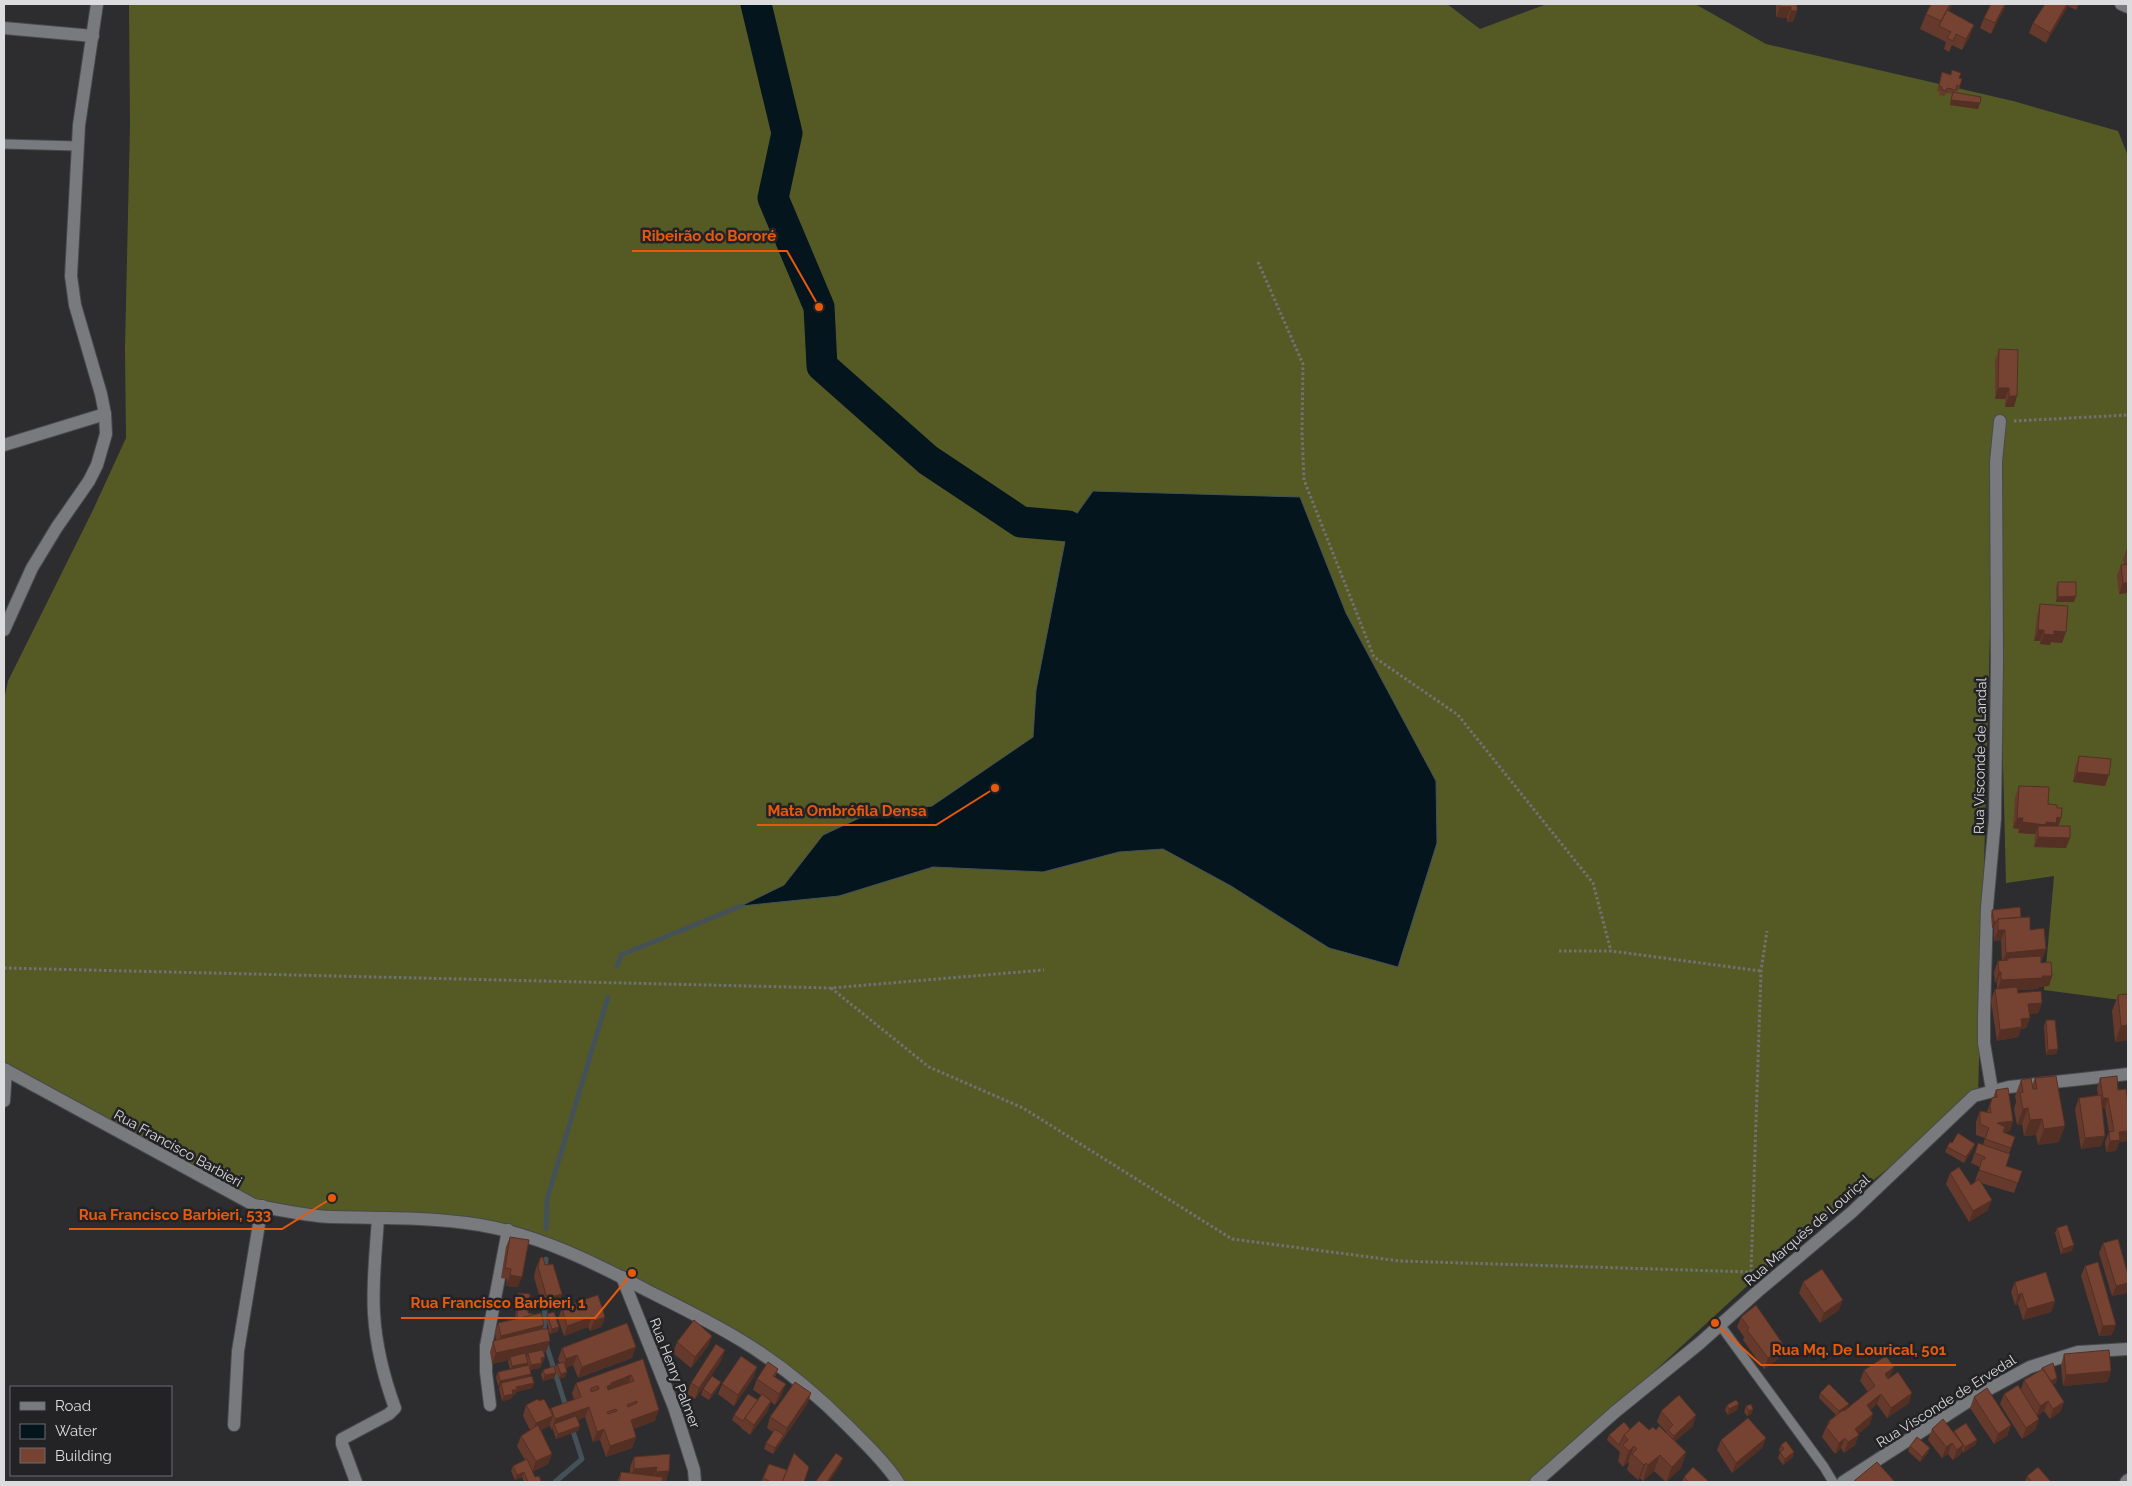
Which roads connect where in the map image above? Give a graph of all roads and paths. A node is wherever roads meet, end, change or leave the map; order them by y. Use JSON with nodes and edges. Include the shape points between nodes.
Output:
{"nodes":[{"id":1,"x":97,"y":4,"type":"edge"},
{"id":2,"x":2121,"y":4,"type":"edge"},
{"id":3,"x":2128,"y":7,"type":"edge"},
{"id":4,"x":4,"y":28,"type":"edge"},
{"id":5,"x":93,"y":36,"type":"junction"},
{"id":6,"x":4,"y":144,"type":"edge"},
{"id":7,"x":77,"y":146,"type":"junction"},
{"id":8,"x":1258,"y":262,"type":"dead end"},
{"id":9,"x":105,"y":414,"type":"junction"},
{"id":10,"x":2128,"y":415,"type":"edge"},
{"id":11,"x":2000,"y":421,"type":"joint"},
{"id":12,"x":4,"y":446,"type":"edge"},
{"id":13,"x":4,"y":630,"type":"edge"},
{"id":14,"x":1767,"y":931,"type":"dead end"},
{"id":15,"x":1559,"y":951,"type":"dead end"},
{"id":16,"x":1611,"y":951,"type":"junction"},
{"id":17,"x":4,"y":968,"type":"edge"},
{"id":18,"x":1044,"y":970,"type":"dead end"},
{"id":19,"x":1761,"y":971,"type":"junction"},
{"id":20,"x":831,"y":988,"type":"junction"},
{"id":21,"x":5,"y":1069,"type":"edge"},
{"id":22,"x":2128,"y":1074,"type":"edge"},
{"id":23,"x":1992,"y":1090,"type":"junction"},
{"id":24,"x":4,"y":1101,"type":"edge"},
{"id":25,"x":262,"y":1206,"type":"junction"},
{"id":26,"x":378,"y":1218,"type":"junction"},
{"id":27,"x":508,"y":1230,"type":"junction"},
{"id":28,"x":1751,"y":1272,"type":"junction"},
{"id":29,"x":622,"y":1277,"type":"junction"},
{"id":30,"x":1757,"y":1292,"type":"junction"},
{"id":31,"x":1720,"y":1325,"type":"junction"},
{"id":32,"x":2128,"y":1349,"type":"edge"},
{"id":33,"x":490,"y":1405,"type":"dead end"},
{"id":34,"x":234,"y":1425,"type":"dead end"},
{"id":35,"x":891,"y":1479,"type":"edge"},
{"id":36,"x":356,"y":1482,"type":"edge"},
{"id":37,"x":695,"y":1482,"type":"edge"},
{"id":38,"x":1536,"y":1482,"type":"edge"},
{"id":39,"x":1833,"y":1482,"type":"edge"},
{"id":40,"x":1843,"y":1482,"type":"edge"}],
"edges":[{"from":1,"to":5,"type":"street"},
{"from":2,"to":3,"type":"street"},
{"from":4,"to":5,"type":"street"},
{"from":5,"to":7,"type":"street"},
{"from":6,"to":7,"type":"lane"},
{"from":7,"to":9,"type":"street","via":[[72,292]]},
{"from":8,"to":16,"type":"path","via":[[1303,364],[1304,480],[1374,657],[1458,715],[1569,852],[1593,883]]},
{"from":9,"to":12,"type":"street"},
{"from":9,"to":13,"type":"street","via":[[106,434],[97,465],[32,568]]},
{"from":10,"to":11,"type":"path"},
{"from":11,"to":23,"type":"street","name":"Rua Visconde de Landal","via":[[1996,462],[1995,820],[1984,1016],[1984,1043]]},
{"from":14,"to":19,"type":"path"},
{"from":15,"to":16,"type":"path"},
{"from":16,"to":19,"type":"path"},
{"from":17,"to":20,"type":"path"},
{"from":18,"to":20,"type":"path"},
{"from":19,"to":28,"type":"path"},
{"from":20,"to":28,"type":"path","via":[[929,1067],[1023,1108],[1232,1238],[1400,1261]]},
{"from":21,"to":24,"type":"street"},
{"from":21,"to":25,"type":"street","name":"Rua Francisco Barbieri","via":[[242,1200]]},
{"from":22,"to":23,"type":"street","name":"Rua Marquês de Louriçal"},
{"from":23,"to":30,"type":"street","name":"Rua Marquês de Louriçal","via":[[1974,1096],[1874,1192]]},
{"from":25,"to":26,"type":"street","name":"Rua Francisco Barbieri","via":[[285,1212]]},
{"from":25,"to":34,"type":"street","via":[[238,1351]]},
{"from":26,"to":27,"type":"street","name":"Rua Francisco Barbieri","via":[[467,1223]]},
{"from":26,"to":36,"type":"street","via":[[374,1314],[386,1382],[395,1408],[342,1439]]},
{"from":27,"to":29,"type":"street","name":"Rua Francisco Barbieri","via":[[576,1255]]},
{"from":27,"to":33,"type":"street","via":[[486,1346]]},
{"from":28,"to":30,"type":"path"},
{"from":29,"to":35,"type":"street","name":"Rua Francisco Barbieri","via":[[743,1341],[797,1381],[867,1445]]},
{"from":29,"to":37,"type":"street","name":"Rua Henry Palmer","via":[[674,1407]]},
{"from":30,"to":31,"type":"street","name":"Rua Marquês de Louriçal"},
{"from":31,"to":38,"type":"street","name":"Rua Marquês de Louriçal"},
{"from":31,"to":39,"type":"lane"},
{"from":32,"to":40,"type":"street","name":"Rua Visconde de Ervedal","via":[[2078,1352],[2030,1367],[1978,1395]]}]}
